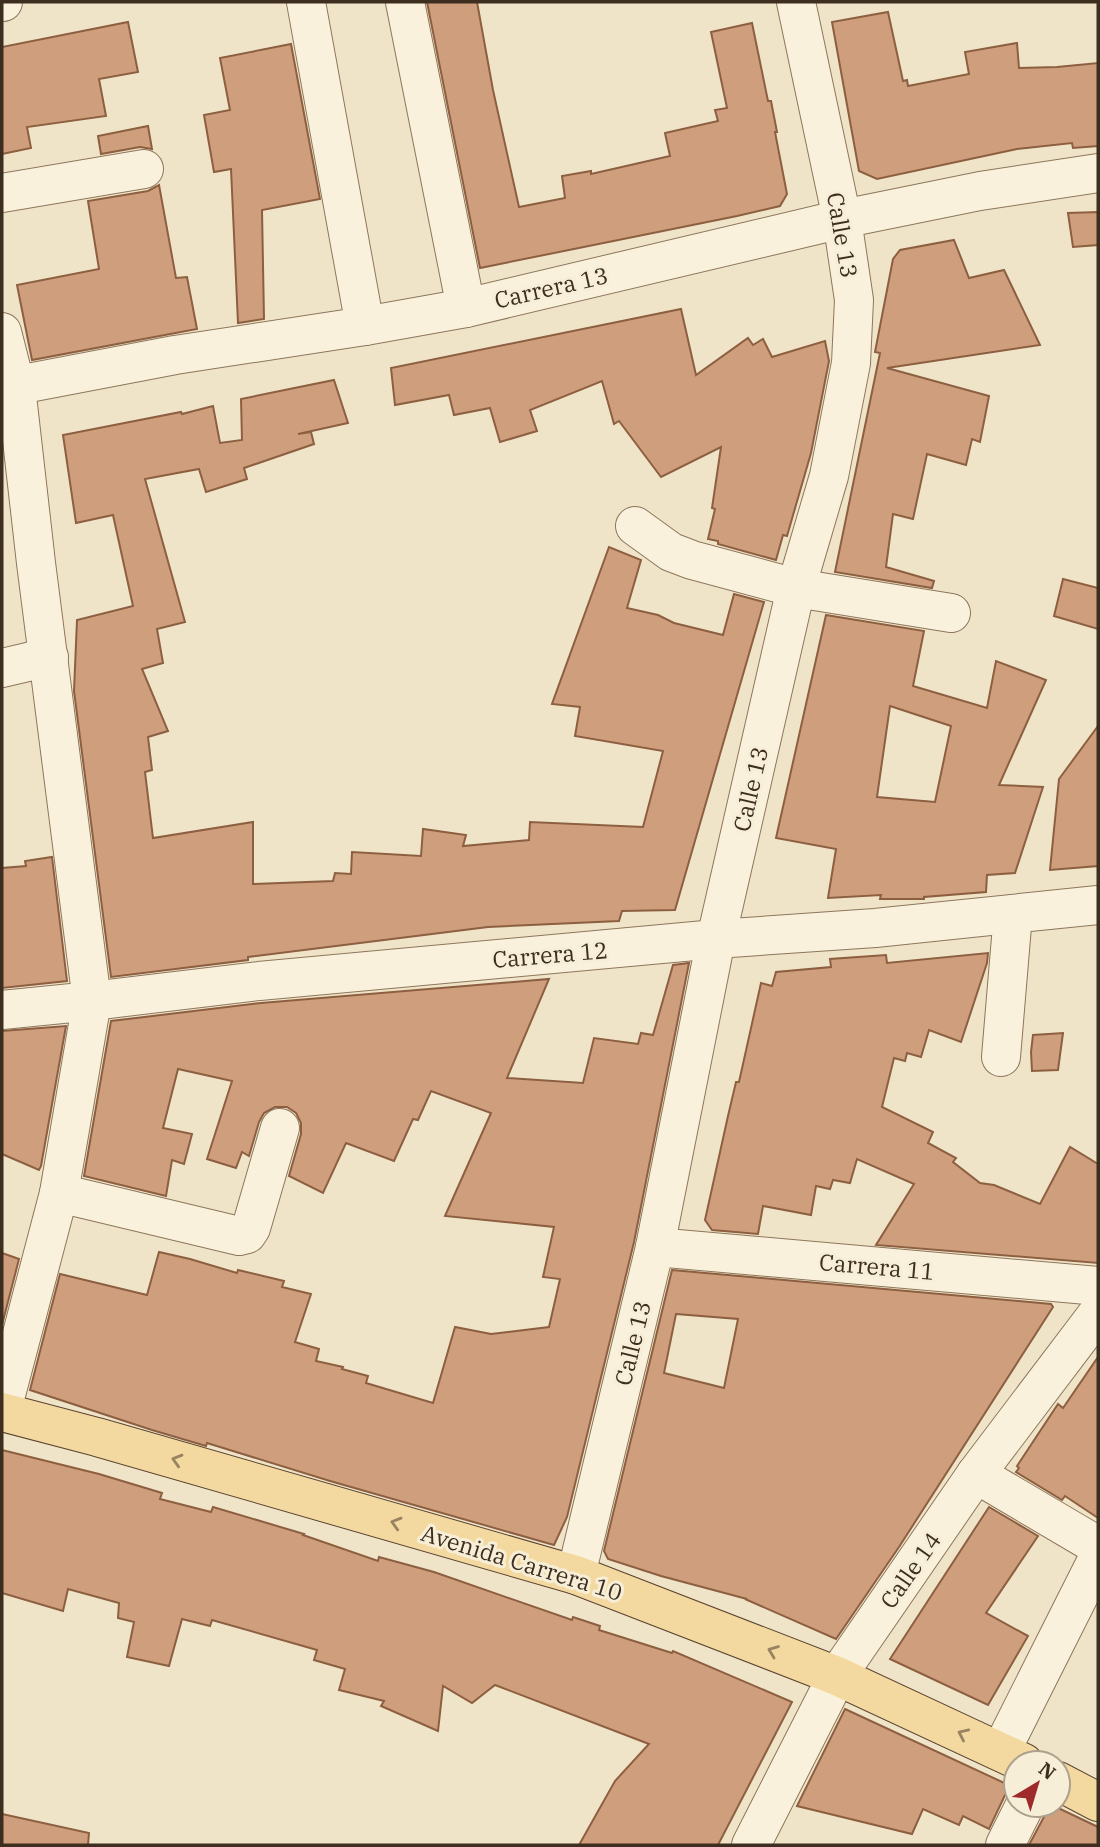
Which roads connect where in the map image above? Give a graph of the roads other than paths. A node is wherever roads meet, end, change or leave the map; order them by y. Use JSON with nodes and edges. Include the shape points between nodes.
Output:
{"nodes":[{"id":1,"x":306,"y":2,"type":"edge"},
{"id":2,"x":405,"y":2,"type":"edge"},
{"id":3,"x":796,"y":2,"type":"edge"},
{"id":4,"x":144,"y":169,"type":"dead end"},
{"id":5,"x":1098,"y":173,"type":"edge"},
{"id":6,"x":2,"y":193,"type":"edge"},
{"id":7,"x":842,"y":219,"type":"junction"},
{"id":8,"x":466,"y":307,"type":"junction"},
{"id":9,"x":365,"y":326,"type":"junction"},
{"id":10,"x":2,"y":332,"type":"edge"},
{"id":11,"x":9,"y":388,"type":"edge"},
{"id":12,"x":635,"y":526,"type":"dead end"},
{"id":13,"x":796,"y":588,"type":"junction"},
{"id":14,"x":951,"y":613,"type":"dead end"},
{"id":15,"x":48,"y":657,"type":"junction"},
{"id":16,"x":2,"y":668,"type":"edge"},
{"id":17,"x":1098,"y":905,"type":"edge"},
{"id":18,"x":1013,"y":914,"type":"junction"},
{"id":19,"x":716,"y":939,"type":"junction"},
{"id":20,"x":92,"y":1001,"type":"junction"},
{"id":21,"x":2,"y":1010,"type":"edge"},
{"id":22,"x":1001,"y":1056,"type":"dead end"},
{"id":23,"x":280,"y":1128,"type":"dead end"},
{"id":24,"x":59,"y":1193,"type":"junction"},
{"id":25,"x":655,"y":1247,"type":"junction"},
{"id":26,"x":1098,"y":1286,"type":"edge"},
{"id":27,"x":1098,"y":1313,"type":"edge"},
{"id":28,"x":2,"y":1411,"type":"edge"},
{"id":29,"x":976,"y":1474,"type":"junction"},
{"id":30,"x":1098,"y":1546,"type":"edge"},
{"id":31,"x":1098,"y":1558,"type":"edge"},
{"id":32,"x":576,"y":1575,"type":"junction"},
{"id":33,"x":837,"y":1676,"type":"junction"},
{"id":34,"x":1016,"y":1749,"type":"edge"},
{"id":35,"x":1002,"y":1752,"type":"edge"},
{"id":36,"x":1072,"y":1788,"type":"edge"},
{"id":37,"x":1098,"y":1802,"type":"edge"},
{"id":38,"x":1018,"y":1819,"type":"edge"},
{"id":39,"x":751,"y":1845,"type":"edge"},
{"id":40,"x":1005,"y":1845,"type":"edge"}],
"edges":[{"from":1,"to":9,"type":"street"},
{"from":2,"to":8,"type":"street"},
{"from":3,"to":7,"type":"street","name":"Calle 13"},
{"from":4,"to":6,"type":"street"},
{"from":5,"to":7,"type":"street","name":"Carrera 13"},
{"from":7,"to":8,"type":"street","name":"Carrera 13"},
{"from":7,"to":13,"type":"street","name":"Calle 13","via":[[855,300],[851,363],[829,476]]},
{"from":8,"to":9,"type":"street","name":"Carrera 13"},
{"from":9,"to":11,"type":"street","name":"Carrera 13","via":[[175,355]]},
{"from":10,"to":11,"type":"street"},
{"from":11,"to":15,"type":"street"},
{"from":12,"to":13,"type":"street","via":[[671,552]]},
{"from":13,"to":14,"type":"street"},
{"from":13,"to":19,"type":"street","name":"Calle 13"},
{"from":15,"to":16,"type":"street"},
{"from":15,"to":20,"type":"street"},
{"from":17,"to":18,"type":"street","name":"Carrera 12"},
{"from":18,"to":19,"type":"street","name":"Carrera 12"},
{"from":18,"to":22,"type":"street"},
{"from":19,"to":20,"type":"street","name":"Carrera 12","via":[[272,979]]},
{"from":19,"to":25,"type":"street","name":"Calle 13"},
{"from":20,"to":21,"type":"street","name":"Carrera 12"},
{"from":20,"to":24,"type":"street"},
{"from":23,"to":24,"type":"street","via":[[251,1228],[243,1236]]},
{"from":24,"to":28,"type":"street"},
{"from":25,"to":26,"type":"street","name":"Carrera 11"},
{"from":25,"to":32,"type":"street","name":"Calle 13"},
{"from":27,"to":29,"type":"street","name":"Calle 14"},
{"from":32,"to":28,"type":"main road","name":"Avenida Carrera 10","one_way":true},
{"from":29,"to":30,"type":"street"},
{"from":29,"to":33,"type":"street","name":"Calle 14"},
{"from":31,"to":34,"type":"street"},
{"from":33,"to":32,"type":"main road","name":"Avenida Carrera 10","one_way":true},
{"from":35,"to":33,"type":"main road","name":"Avenida Carrera 10","one_way":true},
{"from":33,"to":39,"type":"street","name":"Calle 14"},
{"from":36,"to":37,"type":"main road"},
{"from":38,"to":40,"type":"street"}]}
